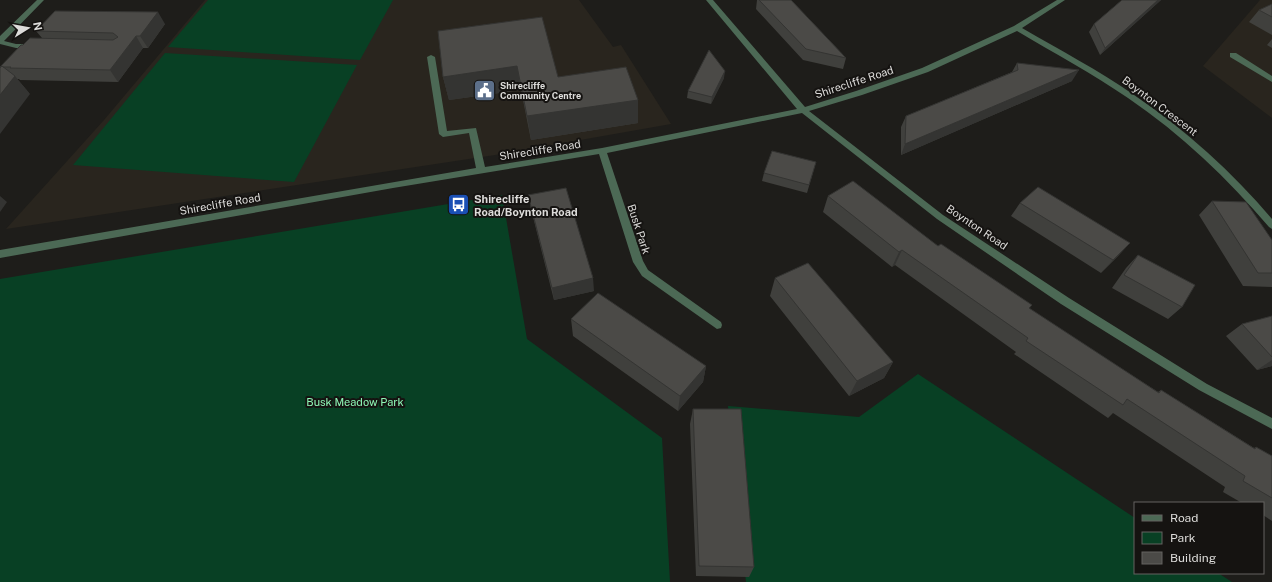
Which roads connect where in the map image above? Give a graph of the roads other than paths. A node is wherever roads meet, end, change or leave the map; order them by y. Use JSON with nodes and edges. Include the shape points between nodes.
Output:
{"nodes":[{"id":1,"x":41,"y":0,"type":"edge"},
{"id":2,"x":709,"y":0,"type":"edge"},
{"id":3,"x":1062,"y":0,"type":"edge"},
{"id":4,"x":1017,"y":28,"type":"junction"},
{"id":5,"x":0,"y":41,"type":"edge"},
{"id":6,"x":38,"y":46,"type":"edge"},
{"id":7,"x":1233,"y":55,"type":"dead end"},
{"id":8,"x":431,"y":57,"type":"dead end"},
{"id":9,"x":1272,"y":80,"type":"edge"},
{"id":10,"x":803,"y":110,"type":"junction"},
{"id":11,"x":602,"y":151,"type":"junction"},
{"id":12,"x":481,"y":171,"type":"junction"},
{"id":13,"x":1272,"y":225,"type":"edge"},
{"id":14,"x":0,"y":254,"type":"edge"},
{"id":15,"x":717,"y":325,"type":"dead end"},
{"id":16,"x":1272,"y":424,"type":"edge"}],
"edges":[{"from":1,"to":5,"type":"street"},
{"from":2,"to":10,"type":"street","name":"Boynton Road"},
{"from":3,"to":4,"type":"street","name":"Shirecliffe Road"},
{"from":4,"to":10,"type":"street","name":"Shirecliffe Road","via":[[925,70]]},
{"from":4,"to":13,"type":"street","name":"Boynton Crescent","via":[[1112,83],[1156,115],[1210,160],[1254,203]]},
{"from":5,"to":6,"type":"street","via":[[16,46]]},
{"from":7,"to":9,"type":"street"},
{"from":8,"to":12,"type":"street","via":[[443,134],[473,130]]},
{"from":10,"to":11,"type":"street","name":"Shirecliffe Road"},
{"from":10,"to":16,"type":"street","name":"Boynton Road","via":[[940,217],[1065,301],[1196,383]]},
{"from":11,"to":12,"type":"street","name":"Shirecliffe Road"},
{"from":11,"to":15,"type":"street","name":"Busk Park","via":[[638,262],[645,273]]},
{"from":12,"to":14,"type":"street","name":"Shirecliffe Road"}]}
